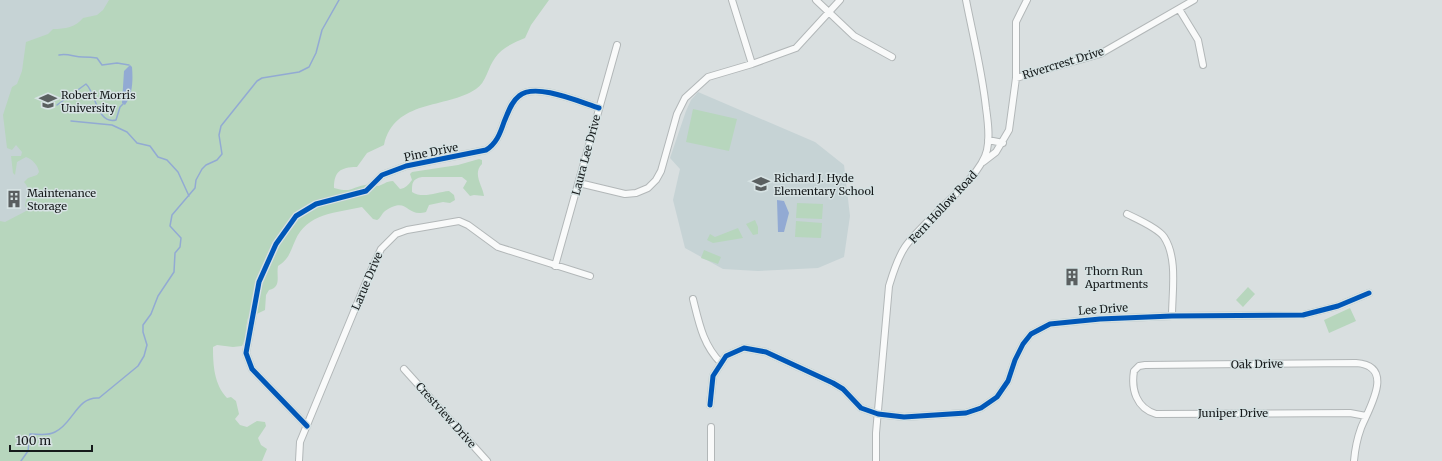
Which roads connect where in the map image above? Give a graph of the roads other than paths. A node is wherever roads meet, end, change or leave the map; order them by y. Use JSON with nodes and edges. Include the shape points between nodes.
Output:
{"nodes":[{"id":1,"x":732,"y":0,"type":"edge"},
{"id":2,"x":816,"y":0,"type":"edge"},
{"id":3,"x":840,"y":0,"type":"edge"},
{"id":4,"x":966,"y":0,"type":"edge"},
{"id":5,"x":1027,"y":0,"type":"edge"},
{"id":6,"x":1194,"y":0,"type":"edge"},
{"id":7,"x":1179,"y":9,"type":"junction"},
{"id":8,"x":829,"y":13,"type":"junction"},
{"id":9,"x":617,"y":45,"type":"dead end"},
{"id":10,"x":892,"y":57,"type":"dead end"},
{"id":11,"x":752,"y":64,"type":"junction"},
{"id":12,"x":1202,"y":65,"type":"dead end"},
{"id":13,"x":1016,"y":78,"type":"junction"},
{"id":14,"x":599,"y":108,"type":"junction"},
{"id":15,"x":988,"y":140,"type":"junction"},
{"id":16,"x":1003,"y":143,"type":"junction"},
{"id":17,"x":983,"y":162,"type":"junction"},
{"id":18,"x":579,"y":183,"type":"junction"},
{"id":19,"x":1127,"y":214,"type":"dead end"},
{"id":20,"x":555,"y":266,"type":"junction"},
{"id":21,"x":590,"y":276,"type":"dead end"},
{"id":22,"x":1369,"y":292,"type":"dead end"},
{"id":23,"x":693,"y":299,"type":"dead end"},
{"id":24,"x":1172,"y":316,"type":"junction"},
{"id":25,"x":721,"y":363,"type":"junction"},
{"id":26,"x":404,"y":369,"type":"dead end"},
{"id":27,"x":1136,"y":369,"type":"joint"},
{"id":28,"x":710,"y":405,"type":"dead end"},
{"id":29,"x":878,"y":414,"type":"junction"},
{"id":30,"x":1366,"y":416,"type":"junction"},
{"id":31,"x":307,"y":426,"type":"junction"},
{"id":32,"x":711,"y":427,"type":"dead end"},
{"id":33,"x":299,"y":461,"type":"edge"},
{"id":34,"x":487,"y":461,"type":"edge"},
{"id":35,"x":711,"y":461,"type":"edge"},
{"id":36,"x":876,"y":461,"type":"edge"},
{"id":37,"x":1354,"y":461,"type":"edge"}],
"edges":[{"from":1,"to":11,"type":"street"},
{"from":2,"to":8,"type":"street"},
{"from":3,"to":8,"type":"street"},
{"from":4,"to":15,"type":"street","name":"Fern Hollow Road","via":[[984,86]]},
{"from":5,"to":13,"type":"street","name":"Rivercrest Drive","via":[[1016,22]]},
{"from":6,"to":7,"type":"street","name":"Rivercrest Drive"},
{"from":7,"to":12,"type":"street","via":[[1198,40]]},
{"from":7,"to":13,"type":"street","name":"Rivercrest Drive","via":[[1100,54]]},
{"from":8,"to":10,"type":"street","via":[[854,36]]},
{"from":8,"to":11,"type":"street","via":[[796,48]]},
{"from":9,"to":14,"type":"street","name":"Laura Lee Drive"},
{"from":11,"to":18,"type":"street","via":[[708,76],[685,98],[677,114],[662,171],[648,188],[625,194]]},
{"from":13,"to":16,"type":"street","name":"Rivercrest Drive","via":[[1011,124]]},
{"from":14,"to":18,"type":"street","name":"Laura Lee Drive"},
{"from":14,"to":31,"type":"street","name":"Pine Drive","via":[[541,91],[529,90],[515,100],[498,138],[486,150],[406,166],[382,175],[366,191],[316,204],[296,216],[276,244],[259,282],[246,353],[252,369]]},
{"from":15,"to":16,"type":"street"},
{"from":15,"to":17,"type":"street","name":"Fern Hollow Road"},
{"from":16,"to":17,"type":"street","name":"Rivercrest Drive","via":[[993,156]]},
{"from":17,"to":29,"type":"street","name":"Fern Hollow Road","via":[[905,247],[895,266],[889,286]]},
{"from":18,"to":20,"type":"street","name":"Laura Lee Drive"},
{"from":19,"to":24,"type":"street","via":[[1146,223],[1163,236],[1167,245],[1173,272]]},
{"from":20,"to":21,"type":"street","name":"Larue Drive"},
{"from":20,"to":31,"type":"street","name":"Larue Drive","via":[[498,247],[459,221],[396,234],[384,244],[376,258]]},
{"from":22,"to":24,"type":"street","name":"Lee Drive","via":[[1338,306],[1303,316]]},
{"from":23,"to":25,"type":"street","via":[[703,338],[712,354]]},
{"from":24,"to":29,"type":"street","name":"Lee Drive","via":[[1050,324],[1031,334],[1015,360],[1008,381],[997,396],[981,408],[966,413],[904,417]]},
{"from":25,"to":28,"type":"street","via":[[713,376]]},
{"from":25,"to":29,"type":"street","name":"Lee Drive","via":[[726,356],[744,348],[766,352],[833,383],[843,389],[861,408]]},
{"from":26,"to":34,"type":"street","name":"Crestview Drive"},
{"from":27,"to":30,"type":"street","name":"Juniper Drive","via":[[1136,397],[1144,408],[1156,414],[1350,413]]},
{"from":27,"to":30,"type":"street","name":"Oak Drive","via":[[1145,365],[1356,363],[1368,366],[1378,380]]},
{"from":29,"to":36,"type":"street","name":"Fern Hollow Road"},
{"from":30,"to":37,"type":"street","via":[[1357,440]]},
{"from":31,"to":33,"type":"street","name":"Larue Drive","via":[[300,442]]},
{"from":32,"to":35,"type":"street"}]}
